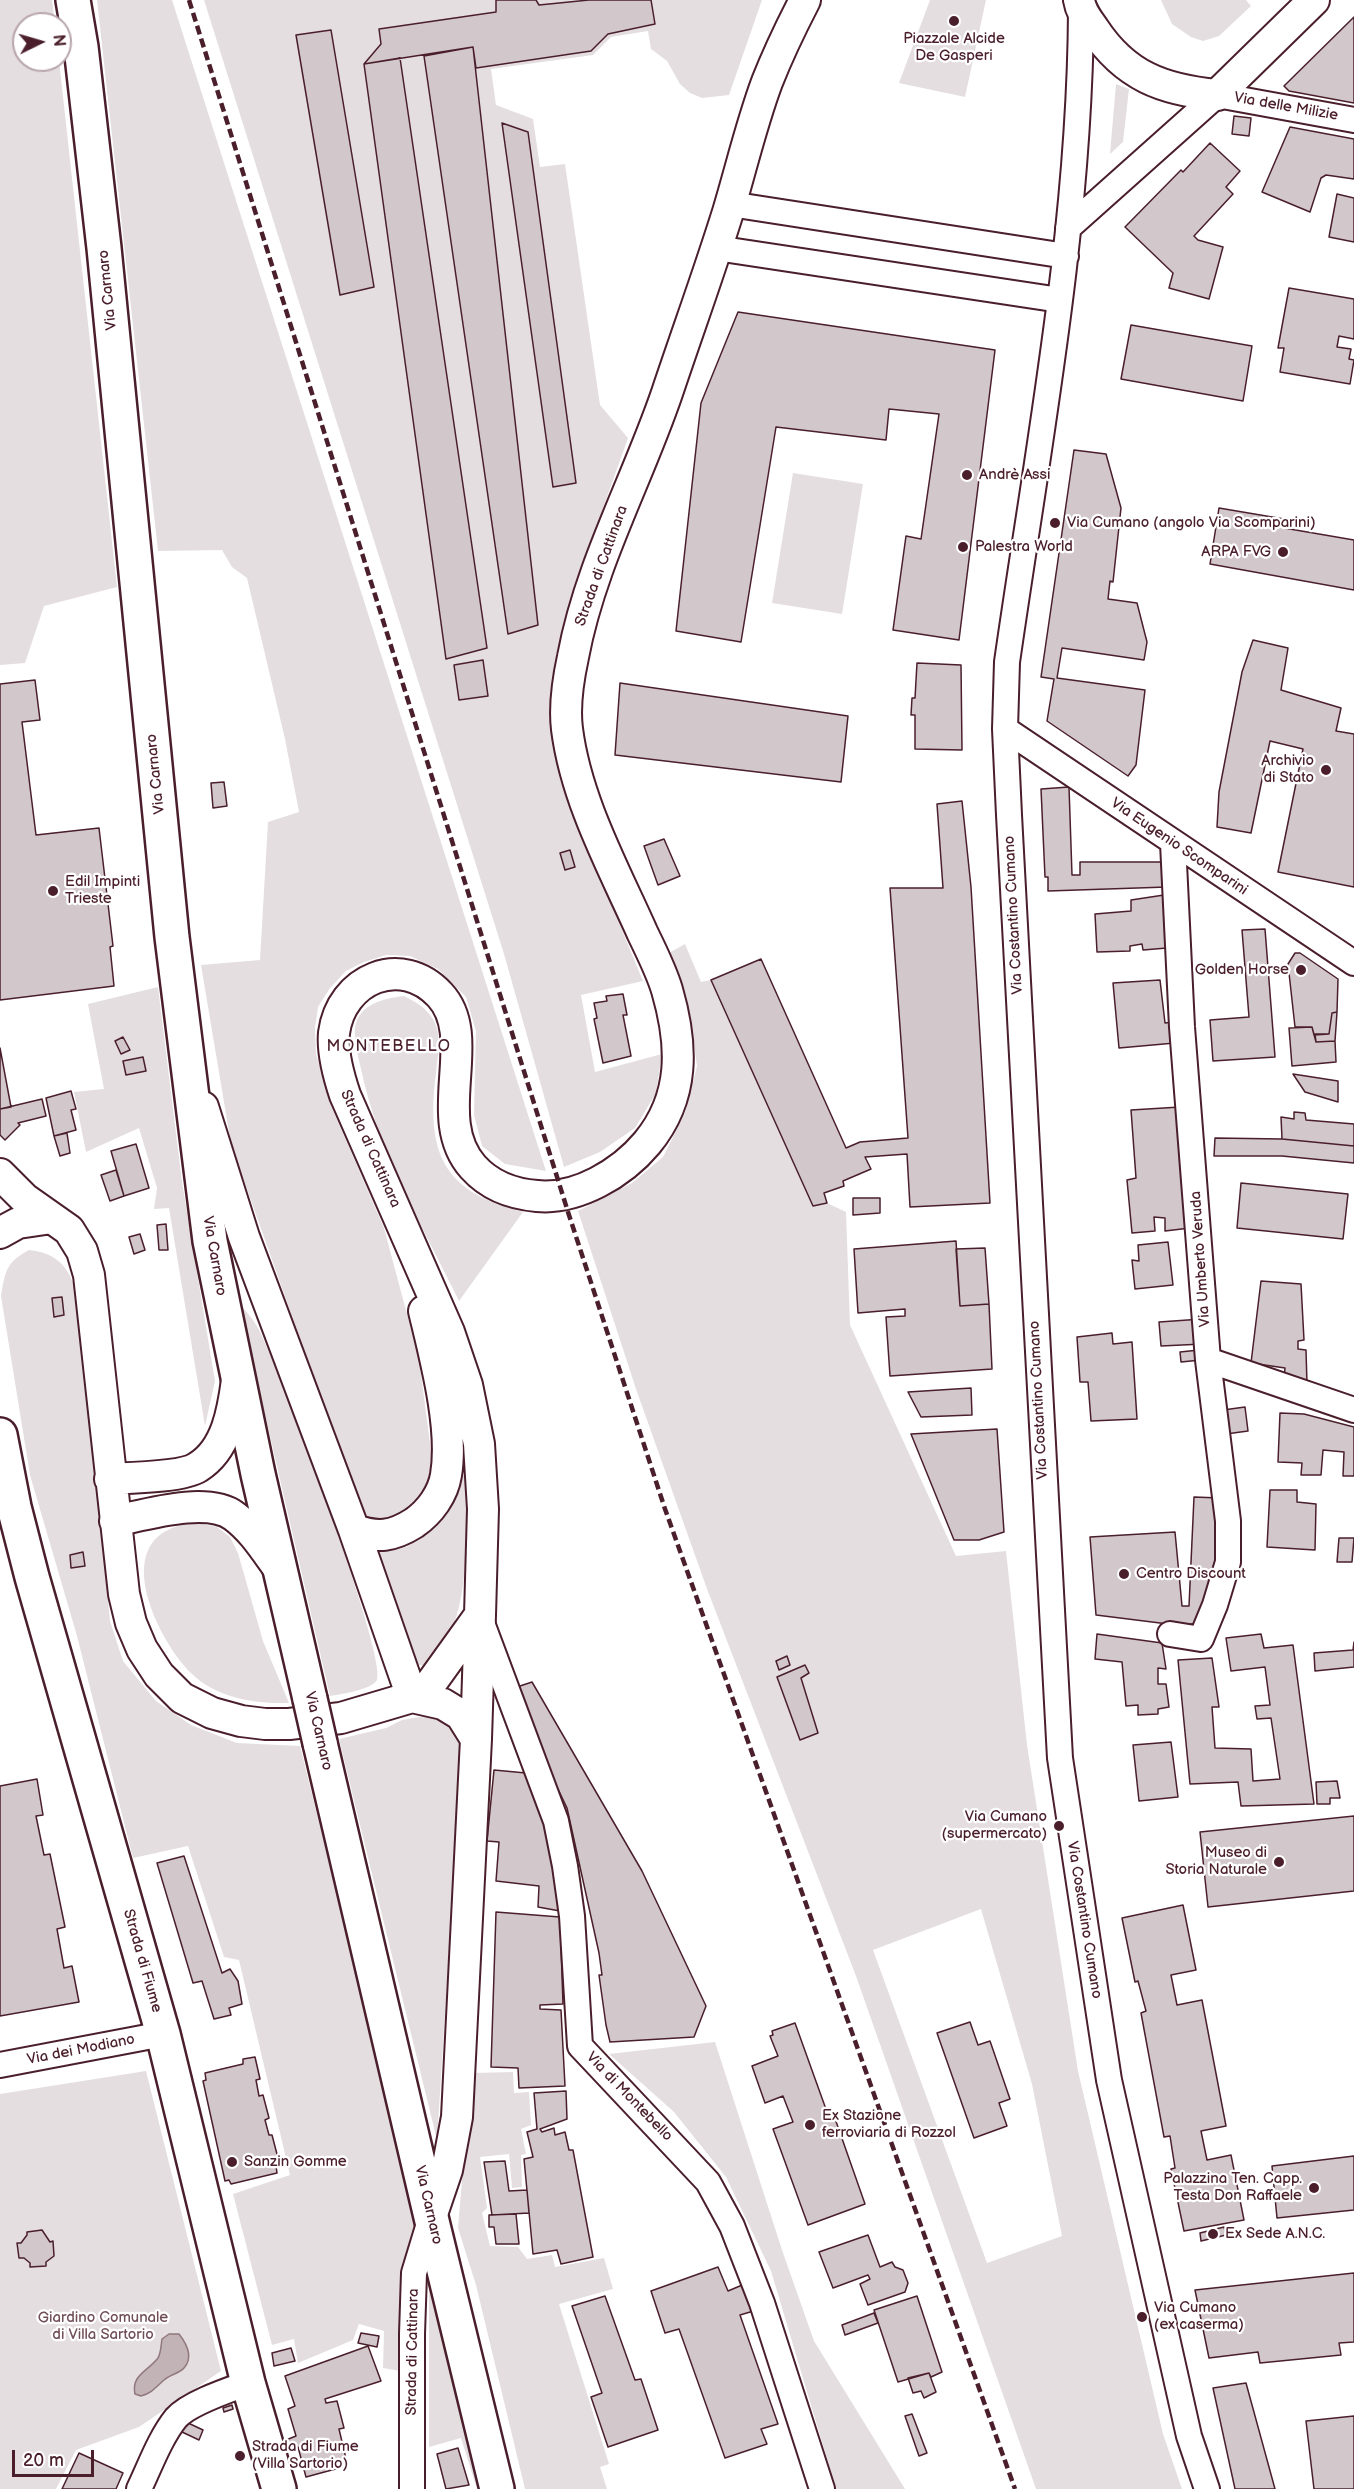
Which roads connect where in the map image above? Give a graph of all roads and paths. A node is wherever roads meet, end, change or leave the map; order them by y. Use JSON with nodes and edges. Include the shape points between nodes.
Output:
{"nodes":[{"id":1,"x":73,"y":0,"type":"edge"},
{"id":2,"x":805,"y":0,"type":"edge"},
{"id":3,"x":1314,"y":0,"type":"edge"},
{"id":4,"x":1080,"y":5,"type":"edge"},
{"id":5,"x":1217,"y":95,"type":"junction"},
{"id":6,"x":1354,"y":120,"type":"edge"},
{"id":7,"x":730,"y":204,"type":"junction"},
{"id":8,"x":1068,"y":228,"type":"junction"},
{"id":9,"x":716,"y":248,"type":"junction"},
{"id":10,"x":1066,"y":256,"type":"junction"},
{"id":11,"x":1060,"y":300,"type":"junction"},
{"id":12,"x":1005,"y":729,"type":"junction"},
{"id":13,"x":1173,"y":843,"type":"junction"},
{"id":14,"x":1354,"y":963,"type":"edge"},
{"id":15,"x":183,"y":1034,"type":"junction"},
{"id":16,"x":0,"y":1174,"type":"edge"},
{"id":17,"x":9,"y":1215,"type":"edge"},
{"id":18,"x":401,"y":1221,"type":"junction"},
{"id":19,"x":1208,"y":1360,"type":"junction"},
{"id":20,"x":237,"y":1380,"type":"junction"},
{"id":21,"x":1354,"y":1410,"type":"edge"},
{"id":22,"x":0,"y":1435,"type":"edge"},
{"id":23,"x":110,"y":1479,"type":"junction"},
{"id":24,"x":115,"y":1521,"type":"junction"},
{"id":25,"x":354,"y":1530,"type":"junction"},
{"id":26,"x":280,"y":1571,"type":"junction"},
{"id":27,"x":480,"y":1615,"type":"junction"},
{"id":28,"x":1170,"y":1634,"type":"dead end"},
{"id":29,"x":412,"y":1697,"type":"junction"},
{"id":30,"x":476,"y":1739,"type":"junction"},
{"id":31,"x":163,"y":2034,"type":"junction"},
{"id":32,"x":0,"y":2065,"type":"edge"},
{"id":33,"x":430,"y":2217,"type":"junction"},
{"id":34,"x":248,"y":2383,"type":"junction"},
{"id":35,"x":139,"y":2489,"type":"edge"},
{"id":36,"x":279,"y":2489,"type":"edge"},
{"id":37,"x":412,"y":2489,"type":"edge"},
{"id":38,"x":497,"y":2489,"type":"edge"},
{"id":39,"x":822,"y":2489,"type":"edge"},
{"id":40,"x":1207,"y":2489,"type":"edge"}],
"edges":[{"from":1,"to":15,"type":"main road","name":"Via Carnaro","via":[[102,237]]},
{"from":2,"to":7,"type":"street","via":[[767,83]]},
{"from":3,"to":5,"type":"street"},
{"from":4,"to":5,"type":"street","via":[[1119,60],[1141,75],[1186,92]]},
{"from":4,"to":8,"type":"street","via":[[1077,134]]},
{"from":5,"to":6,"type":"street","name":"Via delle Milizie"},
{"from":5,"to":8,"type":"street"},
{"from":7,"to":9,"type":"street"},
{"from":7,"to":10,"type":"street"},
{"from":8,"to":10,"type":"street"},
{"from":9,"to":11,"type":"street"},
{"from":9,"to":18,"type":"street","name":"Strada di Cattinara","via":[[658,417],[578,627],[568,682],[566,723],[573,763],[587,805],[666,985],[678,1034],[677,1083],[661,1126],[633,1160],[599,1182],[576,1191],[545,1197],[512,1193],[482,1177],[462,1155],[453,1115],[457,1044],[454,1018],[444,999],[430,986],[405,975],[381,975],[357,987],[342,1006],[334,1036],[345,1095]]},
{"from":10,"to":11,"type":"street"},
{"from":11,"to":12,"type":"street","name":"Via Costantino Cumano","via":[[1007,663]]},
{"from":12,"to":13,"type":"street","name":"Via Eugenio Scomparini"},
{"from":12,"to":40,"type":"street","name":"Via Costantino Cumano","via":[[1062,1769],[1109,2080],[1189,2436]]},
{"from":13,"to":14,"type":"street","name":"Via Eugenio Scomparini"},
{"from":13,"to":19,"type":"street","name":"Via Umberto Veruda","via":[[1182,1027]]},
{"from":15,"to":20,"type":"main road","name":"Via Carnaro","via":[[210,1241]]},
{"from":15,"to":25,"type":"street","via":[[244,1237]]},
{"from":16,"to":17,"type":"street"},
{"from":17,"to":23,"type":"street","via":[[52,1218],[69,1230],[82,1251],[89,1275]]},
{"from":18,"to":25,"type":"street","via":[[445,1415],[446,1476],[438,1498],[419,1520],[399,1533],[373,1537]]},
{"from":18,"to":27,"type":"street","name":"Strada di Cattinara","via":[[449,1332],[467,1385],[479,1444],[483,1509]]},
{"from":19,"to":21,"type":"street"},
{"from":19,"to":28,"type":"street","name":"Via Umberto Veruda","via":[[1228,1521],[1228,1562],[1201,1639]]},
{"from":20,"to":23,"type":"street","via":[[231,1418],[214,1453],[197,1468],[150,1478]]},
{"from":20,"to":26,"type":"main road","name":"Via Carnaro"},
{"from":22,"to":31,"type":"main road","name":"Strada di Fiume","via":[[29,1567]]},
{"from":23,"to":24,"type":"street"},
{"from":24,"to":26,"type":"street","via":[[205,1507],[231,1514],[250,1530]]},
{"from":24,"to":29,"type":"street","via":[[131,1623],[159,1675],[182,1698],[212,1713],[241,1721],[289,1724],[341,1718]]},
{"from":25,"to":29,"type":"street"},
{"from":26,"to":33,"type":"main road","name":"Via Carnaro","bridge":true},
{"from":27,"to":29,"type":"street","via":[[429,1686]]},
{"from":27,"to":30,"type":"street","name":"Strada di Cattinara"},
{"from":27,"to":39,"type":"street","name":"Via di Montebello","via":[[556,1821],[572,1916],[580,2046],[708,2182],[732,2226],[762,2303]]},
{"from":29,"to":30,"type":"street","via":[[443,1704],[461,1715]]},
{"from":30,"to":33,"type":"street","name":"Strada di Cattinara","via":[[457,2117],[447,2170]]},
{"from":31,"to":32,"type":"street","name":"Via dei Modiano"},
{"from":31,"to":34,"type":"main road","name":"Strada di Fiume"},
{"from":33,"to":37,"type":"street","name":"Strada di Cattinara","via":[[414,2273]]},
{"from":33,"to":38,"type":"main road","name":"Via Carnaro"},
{"from":34,"to":35,"type":"street","via":[[207,2398],[177,2416]]},
{"from":34,"to":36,"type":"main road","name":"Strada di Fiume"}]}
